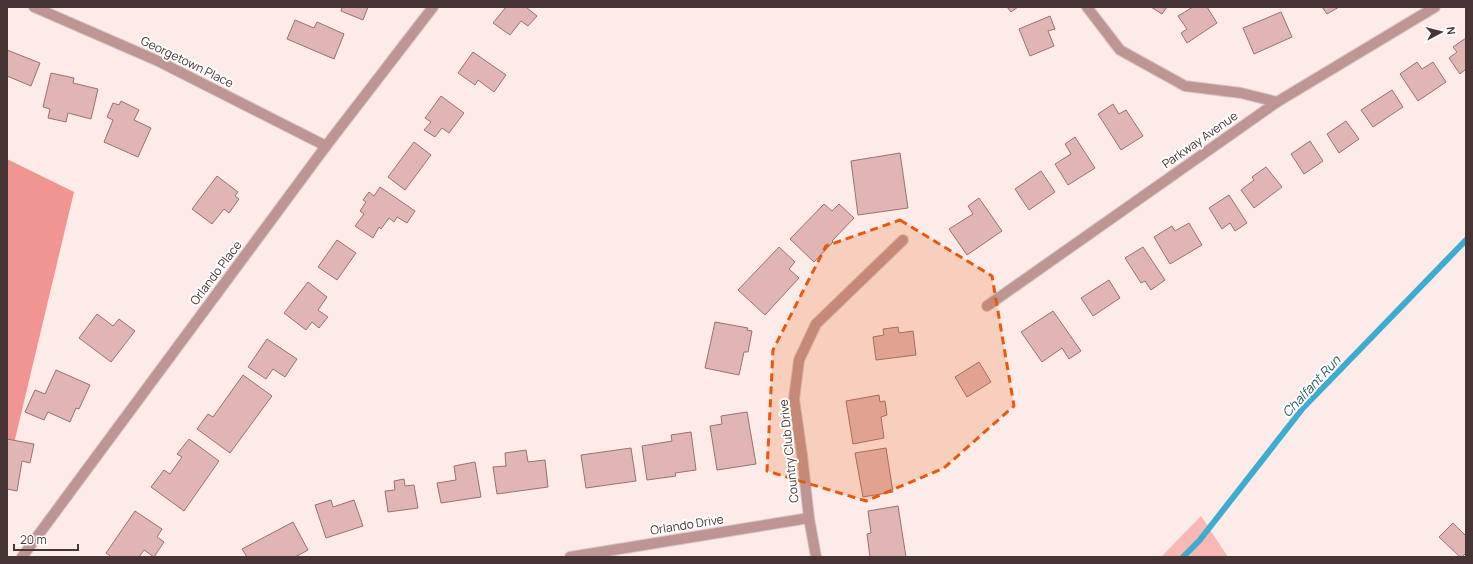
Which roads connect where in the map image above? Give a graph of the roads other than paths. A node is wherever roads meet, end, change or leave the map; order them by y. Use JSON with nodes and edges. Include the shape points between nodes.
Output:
{"nodes":[{"id":1,"x":34,"y":7,"type":"edge"},
{"id":2,"x":433,"y":7,"type":"edge"},
{"id":3,"x":1087,"y":7,"type":"edge"},
{"id":4,"x":1435,"y":7,"type":"edge"},
{"id":5,"x":1277,"y":102,"type":"junction"},
{"id":6,"x":326,"y":146,"type":"junction"},
{"id":7,"x":903,"y":240,"type":"dead end"},
{"id":8,"x":987,"y":306,"type":"dead end"},
{"id":9,"x":809,"y":518,"type":"junction"},
{"id":10,"x":22,"y":557,"type":"edge"},
{"id":11,"x":570,"y":557,"type":"edge"},
{"id":12,"x":816,"y":557,"type":"edge"}],
"edges":[{"from":1,"to":6,"type":"street","name":"Georgetown Place","via":[[158,62]]},
{"from":2,"to":6,"type":"street","name":"Orlando Place"},
{"from":3,"to":5,"type":"street","via":[[1120,50],[1184,86],[1240,93]]},
{"from":4,"to":5,"type":"street","name":"Parkway Avenue"},
{"from":5,"to":8,"type":"street","name":"Parkway Avenue"},
{"from":6,"to":10,"type":"street","name":"Orlando Place"},
{"from":7,"to":9,"type":"street","name":"Country Club Drive","via":[[816,324],[799,360],[794,399]]},
{"from":9,"to":11,"type":"street","name":"Orlando Drive"},
{"from":9,"to":12,"type":"street","name":"Country Club Drive"}]}
